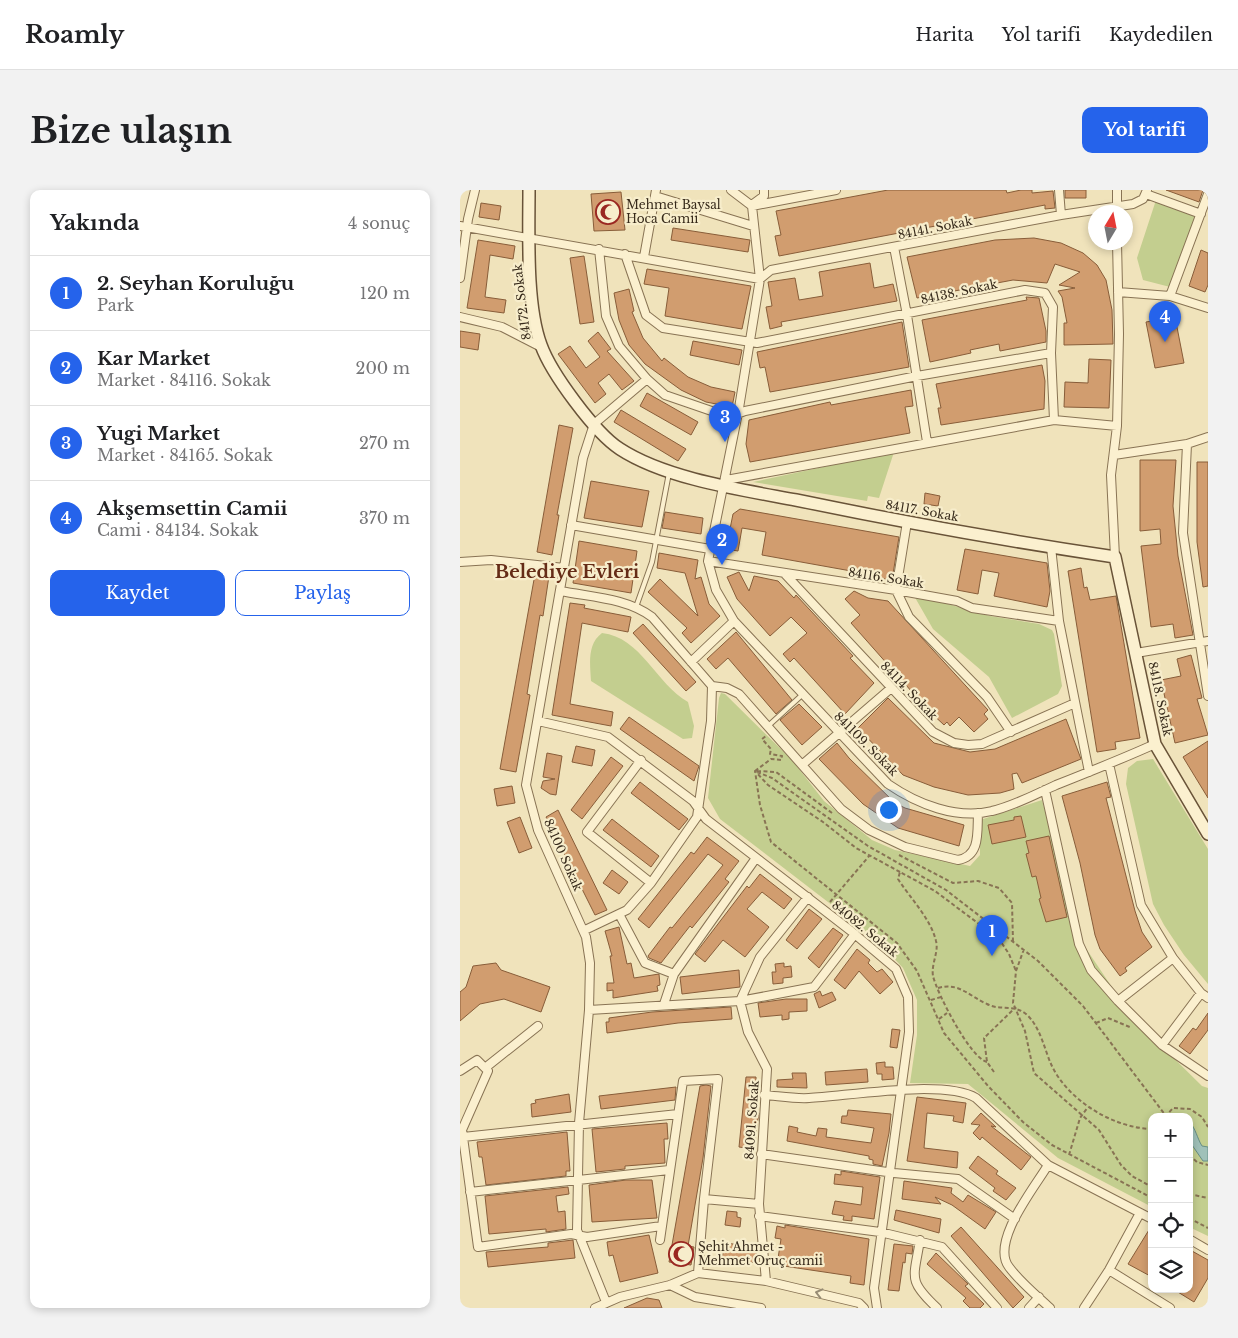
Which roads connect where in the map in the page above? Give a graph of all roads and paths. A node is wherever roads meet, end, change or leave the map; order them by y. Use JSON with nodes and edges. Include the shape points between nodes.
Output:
{"nodes":[{"id":1,"x":475,"y":190,"type":"edge"},
{"id":2,"x":529,"y":190,"type":"edge"},
{"id":3,"x":731,"y":190,"type":"edge"},
{"id":4,"x":764,"y":190,"type":"edge"},
{"id":5,"x":836,"y":190,"type":"edge"},
{"id":6,"x":1059,"y":190,"type":"edge"},
{"id":7,"x":1118,"y":190,"type":"edge"},
{"id":8,"x":1146,"y":192,"type":"edge"},
{"id":9,"x":656,"y":193,"type":"edge"},
{"id":10,"x":1208,"y":194,"type":"edge"},
{"id":11,"x":1117,"y":205,"type":"edge"},
{"id":12,"x":1133,"y":205,"type":"edge"},
{"id":13,"x":752,"y":206,"type":"junction"},
{"id":14,"x":1088,"y":212,"type":"edge"},
{"id":15,"x":1201,"y":214,"type":"junction"},
{"id":16,"x":1061,"y":215,"type":"junction"},
{"id":17,"x":753,"y":226,"type":"junction"},
{"id":18,"x":463,"y":227,"type":"edge"},
{"id":19,"x":530,"y":237,"type":"junction"},
{"id":20,"x":894,"y":247,"type":"junction"},
{"id":21,"x":599,"y":249,"type":"junction"},
{"id":22,"x":1117,"y":250,"type":"edge"},
{"id":23,"x":625,"y":254,"type":"junction"},
{"id":24,"x":644,"y":257,"type":"junction"},
{"id":25,"x":460,"y":278,"type":"edge"},
{"id":26,"x":760,"y":279,"type":"junction"},
{"id":27,"x":1118,"y":292,"type":"junction"},
{"id":28,"x":1170,"y":296,"type":"junction"},
{"id":29,"x":1208,"y":308,"type":"edge"},
{"id":30,"x":907,"y":314,"type":"junction"},
{"id":31,"x":460,"y":317,"type":"edge"},
{"id":32,"x":751,"y":343,"type":"junction"},
{"id":33,"x":541,"y":347,"type":"junction"},
{"id":34,"x":1051,"y":353,"type":"junction"},
{"id":35,"x":917,"y":376,"type":"junction"},
{"id":36,"x":646,"y":378,"type":"junction"},
{"id":37,"x":738,"y":415,"type":"junction"},
{"id":38,"x":1054,"y":420,"type":"junction"},
{"id":39,"x":594,"y":424,"type":"junction"},
{"id":40,"x":1117,"y":426,"type":"junction"},
{"id":41,"x":1208,"y":437,"type":"edge"},
{"id":42,"x":927,"y":442,"type":"junction"},
{"id":43,"x":1187,"y":444,"type":"junction"},
{"id":44,"x":1114,"y":455,"type":"junction"},
{"id":45,"x":669,"y":471,"type":"junction"},
{"id":46,"x":725,"y":483,"type":"junction"},
{"id":47,"x":907,"y":522,"type":"junction"},
{"id":48,"x":571,"y":525,"type":"junction"},
{"id":49,"x":656,"y":539,"type":"junction"},
{"id":50,"x":1051,"y":547,"type":"junction"},
{"id":51,"x":710,"y":548,"type":"junction"},
{"id":52,"x":1115,"y":557,"type":"junction"},
{"id":53,"x":708,"y":561,"type":"junction"},
{"id":54,"x":460,"y":562,"type":"edge"},
{"id":55,"x":564,"y":568,"type":"junction"},
{"id":56,"x":785,"y":574,"type":"junction"},
{"id":57,"x":896,"y":590,"type":"junction"},
{"id":58,"x":561,"y":591,"type":"junction"},
{"id":59,"x":636,"y":607,"type":"junction"},
{"id":60,"x":734,"y":621,"type":"junction"},
{"id":61,"x":1059,"y":621,"type":"junction"},
{"id":62,"x":1204,"y":642,"type":"edge"},
{"id":63,"x":1136,"y":653,"type":"junction"},
{"id":64,"x":691,"y":662,"type":"junction"},
{"id":65,"x":712,"y":686,"type":"junction"},
{"id":66,"x":890,"y":688,"type":"junction"},
{"id":67,"x":802,"y":695,"type":"junction"},
{"id":68,"x":1208,"y":696,"type":"edge"},
{"id":69,"x":1075,"y":703,"type":"junction"},
{"id":70,"x":538,"y":721,"type":"junction"},
{"id":71,"x":769,"y":729,"type":"junction"},
{"id":72,"x":1011,"y":732,"type":"junction"},
{"id":73,"x":840,"y":734,"type":"junction"},
{"id":74,"x":1155,"y":744,"type":"junction"},
{"id":75,"x":641,"y":760,"type":"junction"},
{"id":76,"x":803,"y":764,"type":"junction"},
{"id":77,"x":1110,"y":764,"type":"junction"},
{"id":78,"x":755,"y":771,"type":"junction"},
{"id":79,"x":776,"y":772,"type":"dead end"},
{"id":80,"x":1089,"y":772,"type":"junction"},
{"id":81,"x":1045,"y":790,"type":"junction"},
{"id":82,"x":699,"y":808,"type":"junction"},
{"id":83,"x":978,"y":812,"type":"junction"},
{"id":84,"x":1208,"y":834,"type":"edge"},
{"id":85,"x":870,"y":855,"type":"junction"},
{"id":86,"x":756,"y":858,"type":"junction"},
{"id":87,"x":900,"y":872,"type":"junction"},
{"id":88,"x":651,"y":883,"type":"junction"},
{"id":89,"x":836,"y":895,"type":"junction"},
{"id":90,"x":808,"y":897,"type":"junction"},
{"id":91,"x":830,"y":902,"type":"dead end"},
{"id":92,"x":619,"y":914,"type":"junction"},
{"id":93,"x":585,"y":930,"type":"junction"},
{"id":94,"x":855,"y":934,"type":"junction"},
{"id":95,"x":1014,"y":936,"type":"dead end"},
{"id":96,"x":1000,"y":939,"type":"junction"},
{"id":97,"x":1013,"y":941,"type":"junction"},
{"id":98,"x":994,"y":945,"type":"dead end"},
{"id":99,"x":1024,"y":949,"type":"junction"},
{"id":100,"x":1172,"y":958,"type":"junction"},
{"id":101,"x":1016,"y":971,"type":"junction"},
{"id":102,"x":674,"y":974,"type":"junction"},
{"id":103,"x":938,"y":989,"type":"junction"},
{"id":104,"x":1205,"y":995,"type":"edge"},
{"id":105,"x":941,"y":997,"type":"junction"},
{"id":106,"x":740,"y":1000,"type":"junction"},
{"id":107,"x":931,"y":1000,"type":"junction"},
{"id":108,"x":1118,"y":1001,"type":"junction"},
{"id":109,"x":664,"y":1004,"type":"junction"},
{"id":110,"x":1016,"y":1007,"type":"junction"},
{"id":111,"x":588,"y":1010,"type":"junction"},
{"id":112,"x":947,"y":1013,"type":"junction"},
{"id":113,"x":939,"y":1019,"type":"junction"},
{"id":114,"x":1096,"y":1023,"type":"junction"},
{"id":115,"x":538,"y":1026,"type":"dead end"},
{"id":116,"x":1136,"y":1030,"type":"dead end"},
{"id":117,"x":1162,"y":1045,"type":"junction"},
{"id":118,"x":987,"y":1062,"type":"junction"},
{"id":119,"x":485,"y":1068,"type":"junction"},
{"id":120,"x":460,"y":1072,"type":"edge"},
{"id":121,"x":994,"y":1072,"type":"dead end"},
{"id":122,"x":1208,"y":1076,"type":"edge"},
{"id":123,"x":900,"y":1090,"type":"junction"},
{"id":124,"x":764,"y":1095,"type":"junction"},
{"id":125,"x":1088,"y":1106,"type":"junction"},
{"id":126,"x":1163,"y":1113,"type":"edge"},
{"id":127,"x":1168,"y":1113,"type":"edge"},
{"id":128,"x":678,"y":1114,"type":"junction"},
{"id":129,"x":1083,"y":1114,"type":"junction"},
{"id":130,"x":579,"y":1124,"type":"junction"},
{"id":131,"x":1208,"y":1127,"type":"edge"},
{"id":132,"x":1148,"y":1129,"type":"edge"},
{"id":133,"x":463,"y":1137,"type":"junction"},
{"id":134,"x":761,"y":1154,"type":"junction"},
{"id":135,"x":1069,"y":1154,"type":"junction"},
{"id":136,"x":1192,"y":1158,"type":"edge"},
{"id":137,"x":1048,"y":1165,"type":"junction"},
{"id":138,"x":1208,"y":1165,"type":"edge"},
{"id":139,"x":670,"y":1170,"type":"junction"},
{"id":140,"x":888,"y":1172,"type":"junction"},
{"id":141,"x":577,"y":1179,"type":"junction"},
{"id":142,"x":1148,"y":1185,"type":"edge"},
{"id":143,"x":470,"y":1192,"type":"junction"},
{"id":144,"x":1193,"y":1195,"type":"edge"},
{"id":145,"x":1148,"y":1196,"type":"edge"},
{"id":146,"x":1208,"y":1198,"type":"edge"},
{"id":147,"x":704,"y":1199,"type":"junction"},
{"id":148,"x":759,"y":1204,"type":"junction"},
{"id":149,"x":1140,"y":1212,"type":"junction"},
{"id":150,"x":760,"y":1216,"type":"junction"},
{"id":151,"x":1148,"y":1217,"type":"edge"},
{"id":152,"x":1015,"y":1219,"type":"junction"},
{"id":153,"x":1193,"y":1220,"type":"edge"},
{"id":154,"x":661,"y":1226,"type":"junction"},
{"id":155,"x":1208,"y":1228,"type":"edge"},
{"id":156,"x":880,"y":1232,"type":"junction"},
{"id":157,"x":578,"y":1235,"type":"junction"},
{"id":158,"x":660,"y":1240,"type":"dead end"},
{"id":159,"x":920,"y":1240,"type":"junction"},
{"id":160,"x":1193,"y":1241,"type":"edge"},
{"id":161,"x":1208,"y":1250,"type":"edge"},
{"id":162,"x":1108,"y":1270,"type":"junction"},
{"id":163,"x":698,"y":1273,"type":"junction"},
{"id":164,"x":766,"y":1280,"type":"junction"},
{"id":165,"x":670,"y":1285,"type":"junction"},
{"id":166,"x":1038,"y":1297,"type":"junction"},
{"id":167,"x":606,"y":1302,"type":"junction"},
{"id":168,"x":595,"y":1308,"type":"edge"},
{"id":169,"x":761,"y":1308,"type":"edge"},
{"id":170,"x":864,"y":1308,"type":"edge"},
{"id":171,"x":877,"y":1308,"type":"edge"},
{"id":172,"x":937,"y":1308,"type":"edge"},
{"id":173,"x":997,"y":1308,"type":"edge"},
{"id":174,"x":1029,"y":1308,"type":"edge"},
{"id":175,"x":1050,"y":1308,"type":"edge"},
{"id":176,"x":1084,"y":1308,"type":"edge"},
{"id":177,"x":1170,"y":1308,"type":"edge"}],
"edges":[{"from":1,"to":18,"type":"street"},
{"from":2,"to":19,"type":"main road","name":"84172. Sokak"},
{"from":3,"to":13,"type":"street"},
{"from":4,"to":13,"type":"street","via":[[764,196]]},
{"from":5,"to":13,"type":"street"},
{"from":6,"to":16,"type":"street"},
{"from":7,"to":11,"type":"street"},
{"from":8,"to":12,"type":"street","name":"84141. Sokak"},
{"from":8,"to":15,"type":"street"},
{"from":9,"to":17,"type":"street"},
{"from":9,"to":24,"type":"street"},
{"from":10,"to":15,"type":"street"},
{"from":13,"to":17,"type":"street"},
{"from":14,"to":16,"type":"street","name":"84141. Sokak"},
{"from":15,"to":28,"type":"street"},
{"from":16,"to":20,"type":"street","name":"84141. Sokak"},
{"from":17,"to":26,"type":"street"},
{"from":18,"to":19,"type":"street"},
{"from":18,"to":25,"type":"street"},
{"from":19,"to":21,"type":"street"},
{"from":19,"to":33,"type":"main road","name":"84172. Sokak","via":[[531,282]]},
{"from":20,"to":26,"type":"street","name":"84141. Sokak","via":[[771,270]]},
{"from":20,"to":30,"type":"street"},
{"from":21,"to":23,"type":"street"},
{"from":21,"to":36,"type":"street","via":[[606,316],[619,346]]},
{"from":22,"to":27,"type":"street"},
{"from":23,"to":24,"type":"street"},
{"from":23,"to":32,"type":"street","via":[[646,315],[663,328]]},
{"from":24,"to":26,"type":"street"},
{"from":26,"to":32,"type":"street"},
{"from":27,"to":28,"type":"street"},
{"from":27,"to":40,"type":"street"},
{"from":28,"to":29,"type":"street"},
{"from":30,"to":32,"type":"street","name":"84138. Sokak"},
{"from":30,"to":34,"type":"street","name":"84138. Sokak","via":[[1025,290],[1045,293],[1053,307]]},
{"from":30,"to":35,"type":"street"},
{"from":31,"to":33,"type":"street","via":[[502,326]]},
{"from":32,"to":37,"type":"street"},
{"from":33,"to":39,"type":"main road","name":"84172. Sokak","via":[[559,379]]},
{"from":34,"to":35,"type":"street"},
{"from":34,"to":38,"type":"street","name":"84138. Sokak"},
{"from":35,"to":37,"type":"street"},
{"from":35,"to":42,"type":"street"},
{"from":36,"to":37,"type":"street","via":[[666,395],[729,417]]},
{"from":36,"to":39,"type":"street"},
{"from":37,"to":46,"type":"street"},
{"from":38,"to":40,"type":"street"},
{"from":38,"to":42,"type":"street"},
{"from":39,"to":45,"type":"main road","name":"84172. Sokak","via":[[621,450]]},
{"from":39,"to":48,"type":"street","name":"84100 Sokak","via":[[583,458]]},
{"from":40,"to":44,"type":"street"},
{"from":41,"to":43,"type":"street"},
{"from":42,"to":46,"type":"street"},
{"from":43,"to":44,"type":"street"},
{"from":43,"to":62,"type":"street","via":[[1182,533]]},
{"from":44,"to":52,"type":"street","via":[[1111,475]]},
{"from":45,"to":46,"type":"main road","name":"84117. Sokak"},
{"from":45,"to":49,"type":"lane"},
{"from":46,"to":47,"type":"main road","name":"84117. Sokak"},
{"from":46,"to":51,"type":"street"},
{"from":47,"to":50,"type":"main road","name":"84117. Sokak"},
{"from":47,"to":57,"type":"street"},
{"from":48,"to":49,"type":"street"},
{"from":48,"to":55,"type":"street","name":"84100 Sokak"},
{"from":49,"to":51,"type":"street"},
{"from":49,"to":59,"type":"lane","via":[[649,572]]},
{"from":50,"to":52,"type":"main road","name":"84117. Sokak"},
{"from":50,"to":61,"type":"street"},
{"from":51,"to":53,"type":"street"},
{"from":52,"to":63,"type":"main road","name":"84118. Sokak"},
{"from":53,"to":56,"type":"street","name":"84116. Sokak"},
{"from":53,"to":60,"type":"street","name":"841109. Sokak","via":[[716,590]]},
{"from":54,"to":55,"type":"street","via":[[491,560]]},
{"from":55,"to":58,"type":"street","name":"84100 Sokak"},
{"from":56,"to":57,"type":"street","name":"84116. Sokak"},
{"from":56,"to":66,"type":"street","name":"84114. Sokak"},
{"from":57,"to":61,"type":"street","name":"84116. Sokak","via":[[957,601],[972,608]]},
{"from":57,"to":72,"type":"street","via":[[909,617],[987,696]]},
{"from":58,"to":59,"type":"street"},
{"from":58,"to":70,"type":"street","name":"84100 Sokak"},
{"from":59,"to":64,"type":"street","via":[[652,617]]},
{"from":60,"to":64,"type":"street"},
{"from":60,"to":67,"type":"street","name":"841109. Sokak"},
{"from":61,"to":69,"type":"street"},
{"from":62,"to":63,"type":"street"},
{"from":62,"to":68,"type":"street"},
{"from":63,"to":74,"type":"main road","name":"84118. Sokak"},
{"from":64,"to":65,"type":"street"},
{"from":65,"to":71,"type":"street","via":[[739,694]]},
{"from":65,"to":82,"type":"street","via":[[711,721]]},
{"from":66,"to":72,"type":"street","name":"84114. Sokak","via":[[933,732],[954,743],[982,744]]},
{"from":66,"to":73,"type":"street"},
{"from":67,"to":71,"type":"lane"},
{"from":67,"to":73,"type":"street","name":"841109. Sokak"},
{"from":69,"to":72,"type":"street","name":"84114. Sokak"},
{"from":69,"to":80,"type":"street"},
{"from":70,"to":75,"type":"street","name":"84082. Sokak","via":[[608,737]]},
{"from":70,"to":93,"type":"street","name":"84100 Sokak","via":[[526,785],[538,830]]},
{"from":71,"to":76,"type":"street"},
{"from":71,"to":78,"type":"path","via":[[762,739],[771,749],[770,754],[782,756],[781,760],[771,759]]},
{"from":73,"to":76,"type":"street"},
{"from":73,"to":83,"type":"street","name":"841109. Sokak","via":[[888,784],[899,791],[946,810]]},
{"from":74,"to":77,"type":"street","name":"841109. Sokak"},
{"from":74,"to":84,"type":"main road","name":"84118. Sokak"},
{"from":75,"to":82,"type":"street","name":"84082. Sokak"},
{"from":75,"to":88,"type":"street","via":[[587,832]]},
{"from":76,"to":83,"type":"street","via":[[841,809],[869,830],[904,846],[958,860],[966,859],[975,849]]},
{"from":77,"to":80,"type":"street","name":"841109. Sokak"},
{"from":77,"to":100,"type":"street","via":[[1141,905]]},
{"from":78,"to":79,"type":"path"},
{"from":78,"to":85,"type":"path","via":[[768,785]]},
{"from":78,"to":89,"type":"path","via":[[760,805],[771,842]]},
{"from":78,"to":97,"type":"path","via":[[772,778],[868,846],[930,879]]},
{"from":80,"to":81,"type":"street","name":"841109. Sokak"},
{"from":81,"to":83,"type":"street","name":"841109. Sokak","via":[[993,811]]},
{"from":81,"to":108,"type":"street","via":[[1078,944],[1091,970]]},
{"from":82,"to":86,"type":"street","name":"84082. Sokak","via":[[706,819]]},
{"from":82,"to":88,"type":"street","via":[[697,817]]},
{"from":85,"to":87,"type":"path"},
{"from":85,"to":89,"type":"path"},
{"from":86,"to":90,"type":"street","name":"84082. Sokak"},
{"from":86,"to":102,"type":"street"},
{"from":87,"to":96,"type":"path","via":[[935,891]]},
{"from":87,"to":103,"type":"path","via":[[898,879],[936,940],[932,966]]},
{"from":88,"to":92,"type":"street","via":[[627,910]]},
{"from":89,"to":91,"type":"path"},
{"from":89,"to":107,"type":"path","via":[[897,943],[917,971]]},
{"from":90,"to":94,"type":"street","name":"84082. Sokak"},
{"from":90,"to":106,"type":"street","via":[[760,957]]},
{"from":92,"to":93,"type":"street"},
{"from":92,"to":102,"type":"street","via":[[644,963]]},
{"from":93,"to":111,"type":"street","name":"84100 Sokak","via":[[590,963]]},
{"from":94,"to":106,"type":"street","via":[[814,987]]},
{"from":94,"to":123,"type":"street","name":"84082. Sokak","via":[[896,969],[908,997],[909,1032]]},
{"from":95,"to":97,"type":"path"},
{"from":96,"to":98,"type":"path"},
{"from":96,"to":101,"type":"path"},
{"from":97,"to":99,"type":"path"},
{"from":99,"to":101,"type":"path"},
{"from":99,"to":114,"type":"path","via":[[1054,975]]},
{"from":100,"to":104,"type":"street"},
{"from":100,"to":108,"type":"street"},
{"from":101,"to":110,"type":"path","via":[[1013,1003]]},
{"from":102,"to":109,"type":"street"},
{"from":103,"to":105,"type":"path"},
{"from":103,"to":110,"type":"path","via":[[951,986],[988,1005]]},
{"from":104,"to":117,"type":"street"},
{"from":105,"to":107,"type":"path"},
{"from":105,"to":112,"type":"path"},
{"from":106,"to":109,"type":"street"},
{"from":106,"to":124,"type":"street","name":"84091. Sokak","via":[[748,1032],[767,1069]]},
{"from":107,"to":113,"type":"path"},
{"from":108,"to":117,"type":"street"},
{"from":109,"to":111,"type":"street"},
{"from":110,"to":118,"type":"path","via":[[984,1038]]},
{"from":110,"to":125,"type":"path","via":[[1034,1024],[1060,1080]]},
{"from":110,"to":129,"type":"path","via":[[1026,1031],[1034,1073]]},
{"from":111,"to":130,"type":"street","name":"84100 Sokak"},
{"from":112,"to":113,"type":"path"},
{"from":112,"to":118,"type":"path","via":[[977,1055]]},
{"from":113,"to":135,"type":"path","via":[[944,1034],[988,1086],[1023,1122]]},
{"from":114,"to":116,"type":"path","via":[[1108,1018]]},
{"from":114,"to":126,"type":"path"},
{"from":115,"to":119,"type":"street"},
{"from":117,"to":122,"type":"street"},
{"from":118,"to":121,"type":"path"},
{"from":119,"to":120,"type":"street","via":[[477,1060]]},
{"from":119,"to":133,"type":"street","via":[[488,1071],[462,1130]]},
{"from":123,"to":124,"type":"street","via":[[807,1099]]},
{"from":123,"to":137,"type":"street","via":[[967,1093]]},
{"from":123,"to":140,"type":"street","name":"84082. Sokak"},
{"from":124,"to":134,"type":"street","name":"84091. Sokak"},
{"from":125,"to":129,"type":"path"},
{"from":125,"to":132,"type":"path","via":[[1120,1124]]},
{"from":127,"to":131,"type":"path","via":[[1173,1108],[1190,1109],[1202,1117]]},
{"from":128,"to":130,"type":"street"},
{"from":128,"to":139,"type":"street"},
{"from":128,"to":147,"type":"street","via":[[683,1081],[718,1079]]},
{"from":129,"to":135,"type":"path"},
{"from":129,"to":142,"type":"path","via":[[1099,1130],[1121,1165]]},
{"from":130,"to":133,"type":"street"},
{"from":130,"to":141,"type":"street","name":"84100 Sokak"},
{"from":133,"to":143,"type":"street"},
{"from":134,"to":140,"type":"street"},
{"from":134,"to":148,"type":"street","name":"84091. Sokak"},
{"from":135,"to":145,"type":"path"},
{"from":136,"to":138,"type":"path"},
{"from":137,"to":149,"type":"street"},
{"from":137,"to":152,"type":"street"},
{"from":139,"to":141,"type":"street"},
{"from":139,"to":154,"type":"street"},
{"from":140,"to":152,"type":"street","via":[[958,1179]]},
{"from":140,"to":156,"type":"street","name":"84082. Sokak"},
{"from":141,"to":143,"type":"street"},
{"from":141,"to":157,"type":"street","name":"84100 Sokak"},
{"from":143,"to":157,"type":"street","via":[[478,1247]]},
{"from":144,"to":146,"type":"path"},
{"from":147,"to":148,"type":"street"},
{"from":147,"to":163,"type":"street"},
{"from":148,"to":150,"type":"street","name":"84091. Sokak"},
{"from":149,"to":151,"type":"street"},
{"from":149,"to":162,"type":"street"},
{"from":150,"to":156,"type":"street"},
{"from":150,"to":164,"type":"street","name":"84091. Sokak"},
{"from":152,"to":166,"type":"street","via":[[1007,1232],[1004,1250],[1007,1266]]},
{"from":153,"to":155,"type":"path"},
{"from":154,"to":157,"type":"street"},
{"from":154,"to":158,"type":"street"},
{"from":156,"to":159,"type":"street"},
{"from":156,"to":171,"type":"street","name":"84082. Sokak","via":[[874,1288]]},
{"from":157,"to":167,"type":"street","name":"84100 Sokak"},
{"from":159,"to":172,"type":"street","via":[[914,1278],[919,1291]]},
{"from":159,"to":173,"type":"street","via":[[942,1247]]},
{"from":160,"to":161,"type":"street"},
{"from":162,"to":176,"type":"street"},
{"from":162,"to":177,"type":"street"},
{"from":163,"to":164,"type":"street"},
{"from":163,"to":165,"type":"street"},
{"from":170,"to":164,"type":"street","one_way":true,"via":[[859,1303]]},
{"from":165,"to":167,"type":"street"},
{"from":165,"to":169,"type":"street","via":[[695,1297]]},
{"from":166,"to":174,"type":"street"},
{"from":166,"to":175,"type":"street"},
{"from":167,"to":168,"type":"street"}]}
